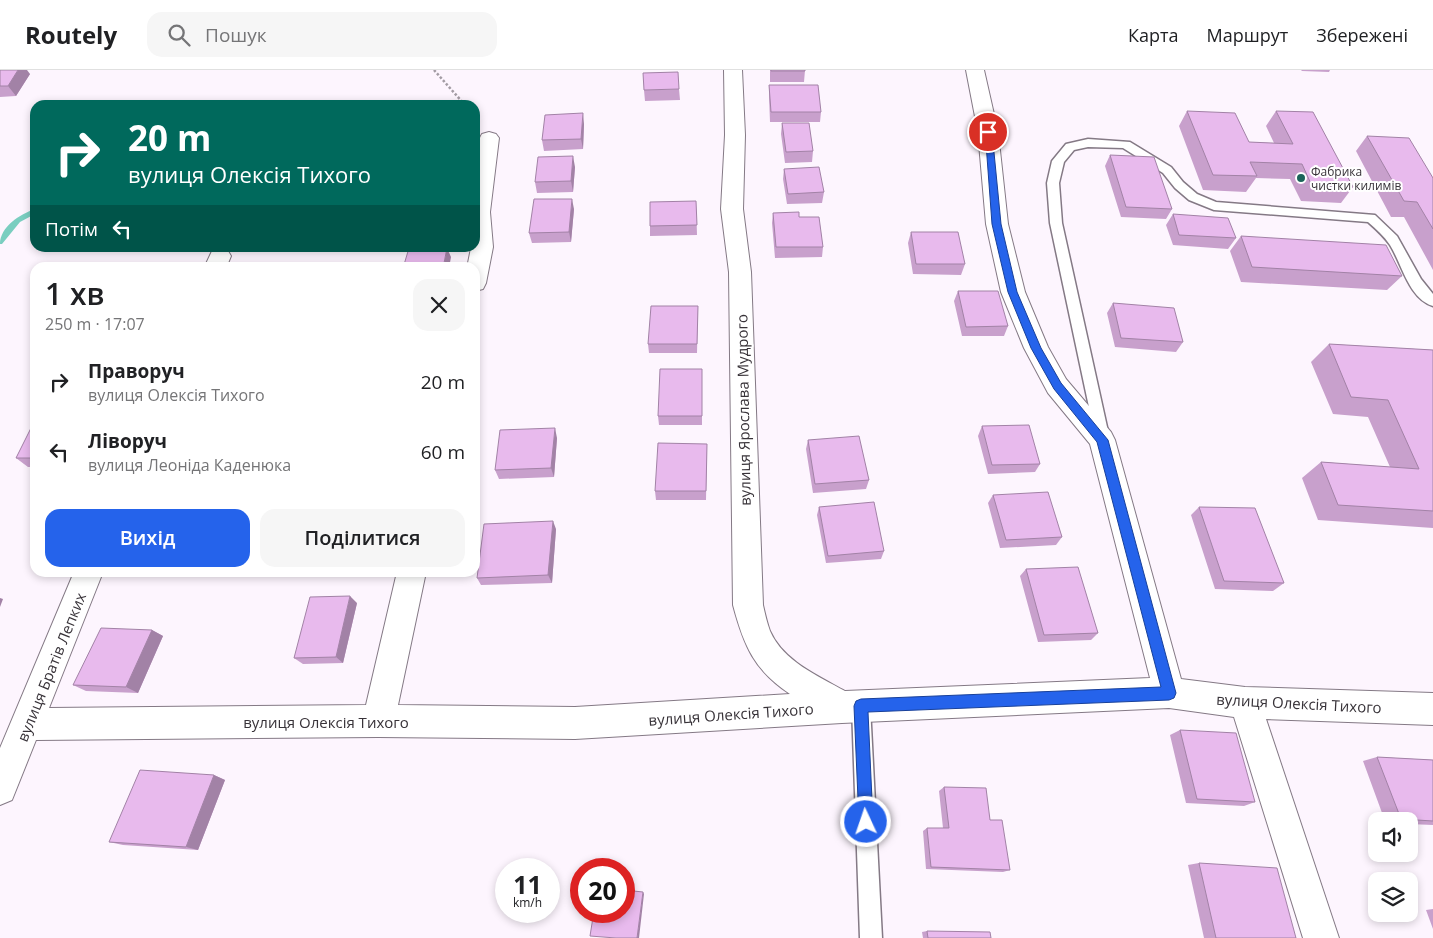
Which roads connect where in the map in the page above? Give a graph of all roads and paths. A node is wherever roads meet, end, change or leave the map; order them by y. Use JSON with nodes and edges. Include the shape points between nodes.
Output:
{"nodes":[{"id":1,"x":434,"y":70,"type":"edge"},
{"id":2,"x":733,"y":70,"type":"edge"},
{"id":3,"x":975,"y":70,"type":"edge"},
{"id":4,"x":461,"y":100,"type":"edge"},
{"id":5,"x":489,"y":138,"type":"dead end"},
{"id":6,"x":480,"y":205,"type":"edge"},
{"id":7,"x":480,"y":224,"type":"edge"},
{"id":8,"x":479,"y":262,"type":"edge"},
{"id":9,"x":1433,"y":301,"type":"edge"},
{"id":10,"x":1102,"y":440,"type":"junction"},
{"id":11,"x":88,"y":577,"type":"edge"},
{"id":12,"x":411,"y":577,"type":"edge"},
{"id":13,"x":1169,"y":693,"type":"junction"},
{"id":14,"x":1245,"y":703,"type":"junction"},
{"id":15,"x":852,"y":706,"type":"junction"},
{"id":16,"x":1433,"y":710,"type":"edge"},
{"id":17,"x":378,"y":721,"type":"junction"},
{"id":18,"x":27,"y":724,"type":"junction"},
{"id":19,"x":0,"y":788,"type":"edge"},
{"id":20,"x":871,"y":938,"type":"edge"},
{"id":21,"x":1321,"y":938,"type":"edge"}],
"edges":[{"from":1,"to":4,"type":"path"},
{"from":2,"to":15,"type":"street","name":"вулиця Ярослава Мудрого","via":[[732,209],[740,272],[748,605],[757,637],[770,659],[786,674]]},
{"from":3,"to":10,"type":"street","via":[[988,132],[996,224],[1013,292],[1036,348],[1057,386]]},
{"from":5,"to":6,"type":"street"},
{"from":7,"to":8,"type":"street","via":[[482,247]]},
{"from":9,"to":10,"type":"lane","via":[[1418,286],[1395,243],[1371,218],[1214,206],[1193,197],[1167,170],[1126,145],[1088,143],[1070,147],[1058,161],[1053,183],[1056,223]]},
{"from":10,"to":13,"type":"street"},
{"from":11,"to":18,"type":"street","name":"вулиця Братів Лепких"},
{"from":12,"to":17,"type":"street"},
{"from":13,"to":14,"type":"street","name":"вулиця Олексія Тихого"},
{"from":13,"to":15,"type":"street","name":"вулиця Олексія Тихого"},
{"from":14,"to":16,"type":"street","name":"вулиця Олексія Тихого"},
{"from":14,"to":21,"type":"street"},
{"from":15,"to":17,"type":"street","name":"вулиця Олексія Тихого","via":[[575,724]]},
{"from":15,"to":20,"type":"lane"},
{"from":17,"to":18,"type":"street","name":"вулиця Олексія Тихого"},
{"from":18,"to":19,"type":"street","name":"вулиця Братів Лепких"}]}
